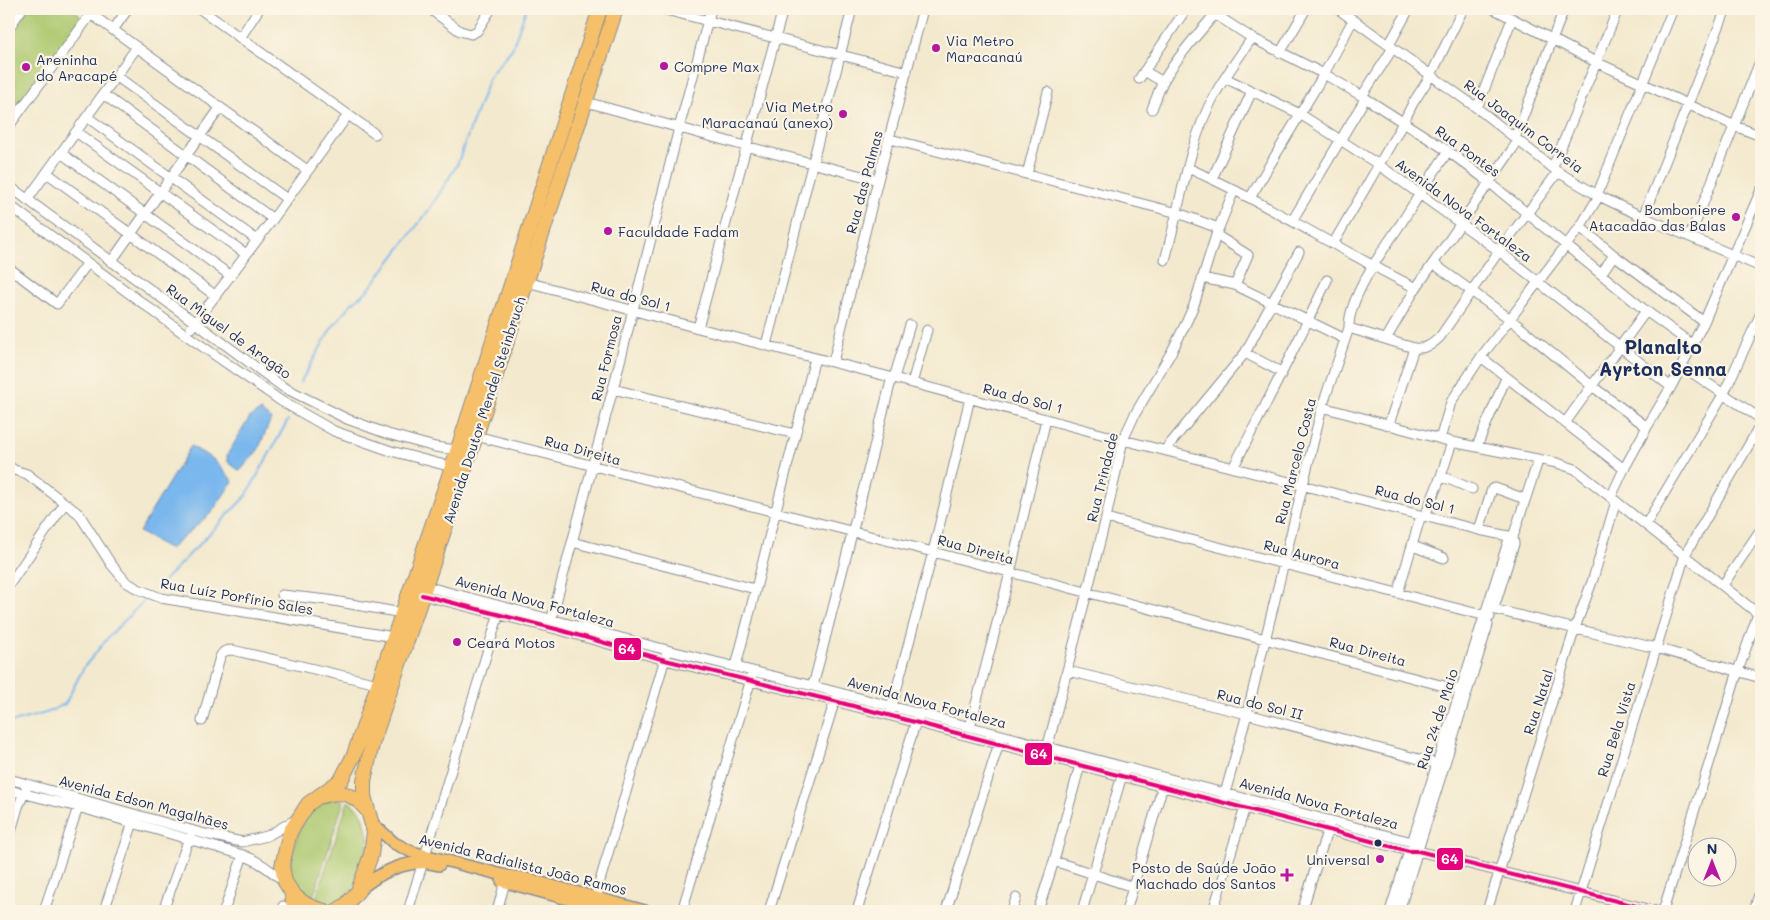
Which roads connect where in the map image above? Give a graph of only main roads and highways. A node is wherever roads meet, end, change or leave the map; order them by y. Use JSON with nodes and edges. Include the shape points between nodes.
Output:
{"nodes":[{"id":1,"x":600,"y":9,"type":"edge"},
{"id":2,"x":616,"y":9,"type":"edge"},
{"id":3,"x":320,"y":796,"type":"junction"},
{"id":4,"x":371,"y":818,"type":"junction"},
{"id":5,"x":423,"y":859,"type":"junction"},
{"id":6,"x":288,"y":887,"type":"junction"},
{"id":7,"x":358,"y":891,"type":"junction"},
{"id":8,"x":593,"y":903,"type":"edge"},
{"id":9,"x":287,"y":910,"type":"edge"},
{"id":10,"x":331,"y":911,"type":"edge"},
{"id":11,"x":612,"y":911,"type":"edge"},
{"id":12,"x":645,"y":911,"type":"edge"}],
"edges":[{"from":1,"to":3,"type":"highway","name":"Avenida Doutor Mendel Steinbruch","via":[[458,450],[354,755],[341,780]]},
{"from":2,"to":4,"type":"highway","name":"Avenida Doutor Mendel Steinbruch","via":[[372,744],[364,781],[364,796]]},
{"from":3,"to":4,"type":"highway","via":[[348,794]]},
{"from":3,"to":6,"type":"highway","via":[[308,804],[290,832],[282,866]]},
{"from":4,"to":5,"type":"main road","name":"Avenida Radialista João Ramos","via":[[394,843]]},
{"from":4,"to":7,"type":"highway","via":[[374,841]]},
{"from":5,"to":7,"type":"main road","name":"Avenida Radialista João Ramos","via":[[388,871]]},
{"from":5,"to":8,"type":"main road","name":"Avenida Radialista João Ramos"},
{"from":5,"to":8,"type":"main road","name":"Avenida Radialista João Ramos"},
{"from":6,"to":9,"type":"highway"},
{"from":6,"to":10,"type":"highway","via":[[300,902],[310,908]]},
{"from":7,"to":10,"type":"highway","via":[[346,905]]},
{"from":8,"to":11,"type":"main road","name":"Avenida Radialista João Ramos"},
{"from":8,"to":12,"type":"main road","name":"Avenida Radialista João Ramos"}]}
